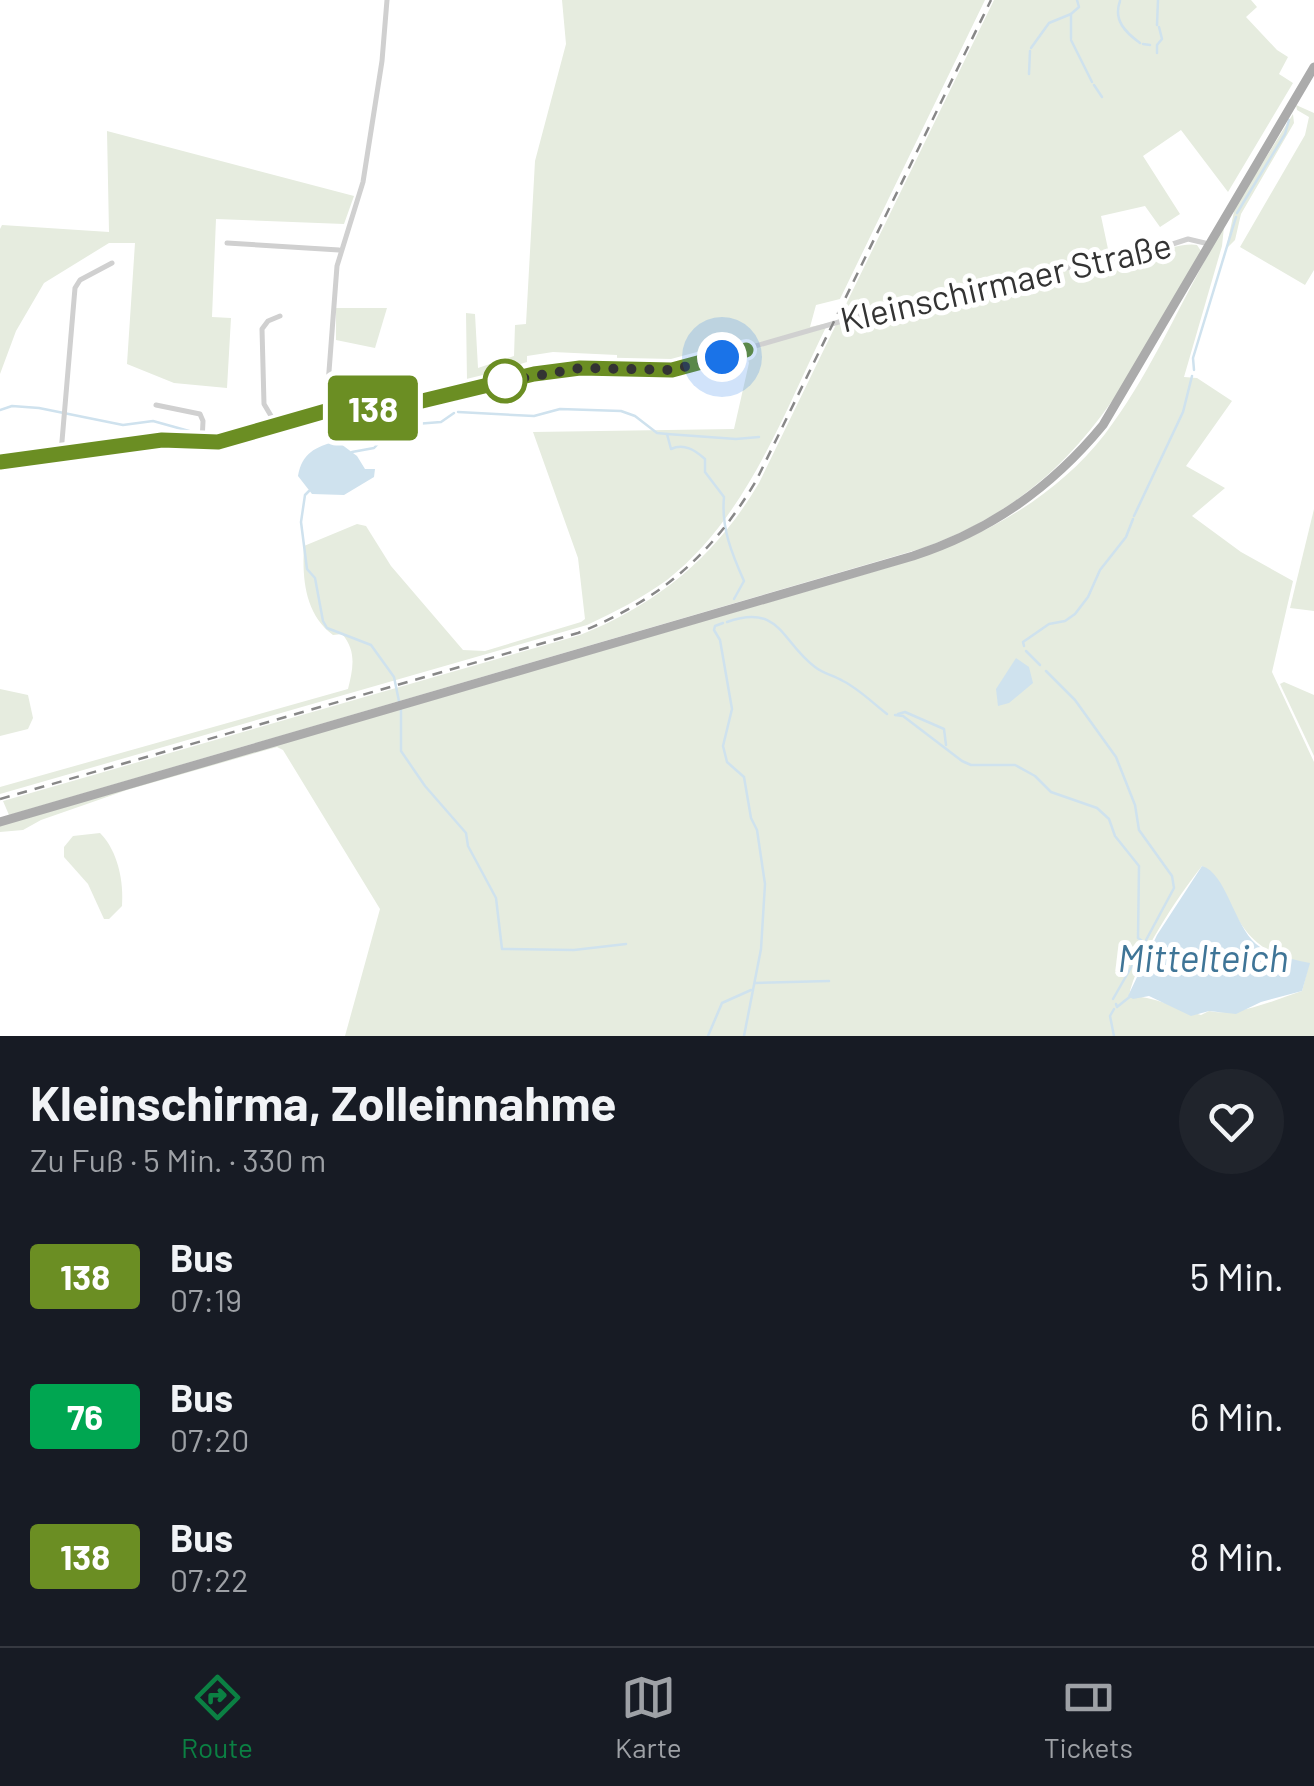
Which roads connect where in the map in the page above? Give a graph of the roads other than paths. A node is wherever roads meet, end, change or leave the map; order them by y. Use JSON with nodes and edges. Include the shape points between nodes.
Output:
{"nodes":[{"id":1,"x":387,"y":0,"type":"edge"},
{"id":2,"x":1314,"y":67,"type":"edge"},
{"id":3,"x":227,"y":242,"type":"dead end"},
{"id":4,"x":1210,"y":244,"type":"junction"},
{"id":5,"x":340,"y":250,"type":"junction"},
{"id":6,"x":112,"y":262,"type":"dead end"},
{"id":7,"x":280,"y":316,"type":"dead end"},
{"id":8,"x":156,"y":405,"type":"dead end"},
{"id":9,"x":326,"y":411,"type":"junction"},
{"id":10,"x":277,"y":426,"type":"junction"},
{"id":11,"x":203,"y":438,"type":"junction"},
{"id":12,"x":61,"y":454,"type":"junction"},
{"id":13,"x":0,"y":462,"type":"edge"},
{"id":14,"x":0,"y":822,"type":"edge"}],
"edges":[{"from":1,"to":5,"type":"street","via":[[363,182]]},
{"from":2,"to":4,"type":"main road"},
{"from":3,"to":5,"type":"street"},
{"from":4,"to":9,"type":"street","name":"Kleinschirmaer Straße","via":[[1188,239],[1130,258],[981,281],[672,370],[555,371],[422,401]]},
{"from":4,"to":14,"type":"main road","via":[[1102,425],[1039,491],[977,531],[913,556]]},
{"from":5,"to":9,"type":"street"},
{"from":6,"to":12,"type":"street","via":[[75,288]]},
{"from":7,"to":10,"type":"street","via":[[262,328],[264,404]]},
{"from":8,"to":11,"type":"street","via":[[200,414]]},
{"from":9,"to":10,"type":"street","name":"Kleinschirmaer Straße"},
{"from":10,"to":11,"type":"street","name":"Kleinschirmaer Straße","via":[[233,440]]},
{"from":11,"to":12,"type":"street","name":"Kleinschirmaer Straße"},
{"from":12,"to":13,"type":"street","name":"Kleinschirmaer Straße"}]}
